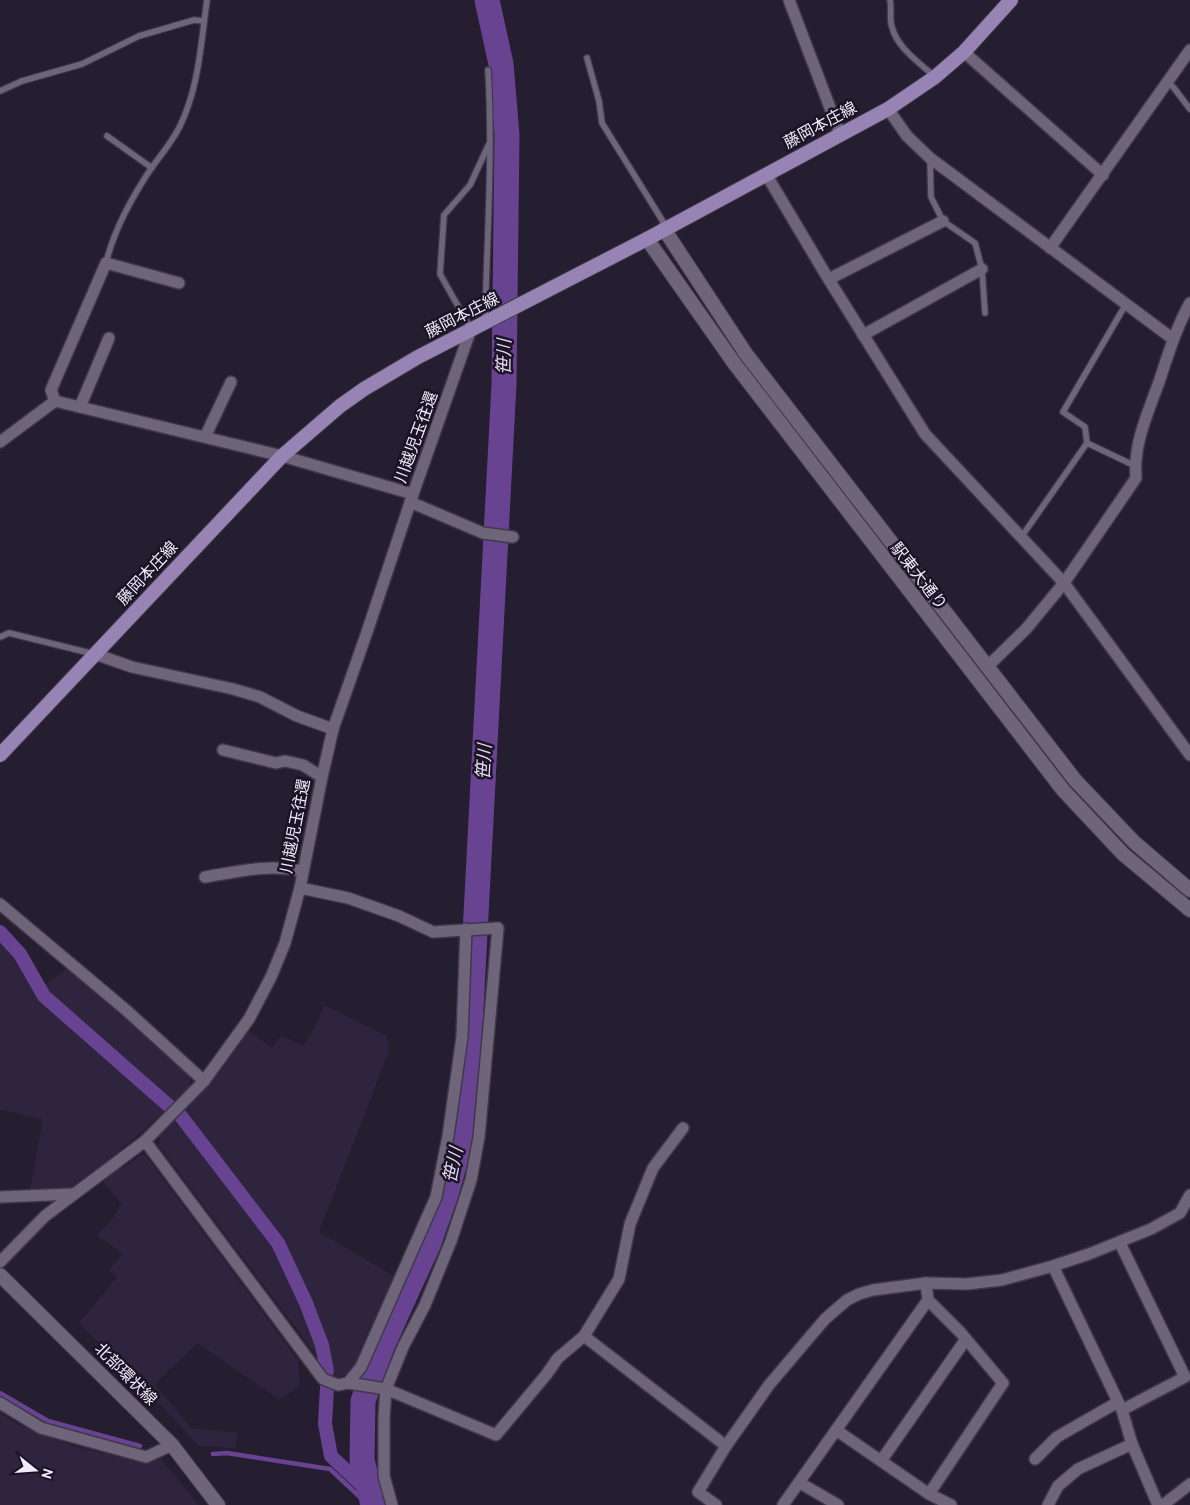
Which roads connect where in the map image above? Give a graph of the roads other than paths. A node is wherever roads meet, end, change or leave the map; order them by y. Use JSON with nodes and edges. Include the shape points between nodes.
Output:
{"nodes":[{"id":1,"x":207,"y":0,"type":"edge"},
{"id":2,"x":789,"y":0,"type":"edge"},
{"id":3,"x":890,"y":0,"type":"edge"},
{"id":4,"x":1011,"y":0,"type":"edge"},
{"id":5,"x":204,"y":21,"type":"junction"},
{"id":6,"x":1190,"y":50,"type":"edge"},
{"id":7,"x":964,"y":52,"type":"junction"},
{"id":8,"x":587,"y":58,"type":"dead end"},
{"id":9,"x":488,"y":70,"type":"dead end"},
{"id":10,"x":935,"y":77,"type":"junction"},
{"id":11,"x":1168,"y":82,"type":"junction"},
{"id":12,"x":0,"y":91,"type":"edge"},
{"id":13,"x":888,"y":109,"type":"junction"},
{"id":14,"x":1190,"y":109,"type":"edge"},
{"id":15,"x":840,"y":134,"type":"junction"},
{"id":16,"x":107,"y":136,"type":"dead end"},
{"id":17,"x":490,"y":142,"type":"junction"},
{"id":18,"x":930,"y":158,"type":"junction"},
{"id":19,"x":152,"y":168,"type":"junction"},
{"id":20,"x":766,"y":174,"type":"junction"},
{"id":21,"x":1103,"y":175,"type":"junction"},
{"id":22,"x":943,"y":221,"type":"junction"},
{"id":23,"x":665,"y":229,"type":"junction"},
{"id":24,"x":646,"y":239,"type":"junction"},
{"id":25,"x":1050,"y":248,"type":"junction"},
{"id":26,"x":106,"y":263,"type":"junction"},
{"id":27,"x":982,"y":269,"type":"junction"},
{"id":28,"x":829,"y":279,"type":"junction"},
{"id":29,"x":179,"y":282,"type":"dead end"},
{"id":30,"x":1190,"y":303,"type":"edge"},
{"id":31,"x":1126,"y":304,"type":"junction"},
{"id":32,"x":985,"y":313,"type":"dead end"},
{"id":33,"x":487,"y":322,"type":"junction"},
{"id":34,"x":471,"y":330,"type":"junction"},
{"id":35,"x":863,"y":335,"type":"junction"},
{"id":36,"x":109,"y":338,"type":"dead end"},
{"id":37,"x":1174,"y":339,"type":"junction"},
{"id":38,"x":231,"y":382,"type":"dead end"},
{"id":39,"x":55,"y":401,"type":"junction"},
{"id":40,"x":80,"y":407,"type":"junction"},
{"id":41,"x":204,"y":437,"type":"junction"},
{"id":42,"x":0,"y":442,"type":"edge"},
{"id":43,"x":1087,"y":443,"type":"junction"},
{"id":44,"x":282,"y":456,"type":"junction"},
{"id":45,"x":1135,"y":464,"type":"junction"},
{"id":46,"x":411,"y":498,"type":"junction"},
{"id":47,"x":1022,"y":536,"type":"junction"},
{"id":48,"x":513,"y":537,"type":"dead end"},
{"id":49,"x":1064,"y":583,"type":"junction"},
{"id":50,"x":0,"y":637,"type":"edge"},
{"id":51,"x":95,"y":654,"type":"junction"},
{"id":52,"x":988,"y":667,"type":"junction"},
{"id":53,"x":333,"y":729,"type":"junction"},
{"id":54,"x":223,"y":750,"type":"dead end"},
{"id":55,"x":0,"y":755,"type":"edge"},
{"id":56,"x":1190,"y":755,"type":"edge"},
{"id":57,"x":322,"y":777,"type":"junction"},
{"id":58,"x":303,"y":871,"type":"junction"},
{"id":59,"x":205,"y":877,"type":"dead end"},
{"id":60,"x":300,"y":888,"type":"junction"},
{"id":61,"x":1190,"y":890,"type":"edge"},
{"id":62,"x":0,"y":904,"type":"edge"},
{"id":63,"x":1190,"y":910,"type":"edge"},
{"id":64,"x":466,"y":929,"type":"junction"},
{"id":65,"x":204,"y":1081,"type":"junction"},
{"id":66,"x":683,"y":1128,"type":"dead end"},
{"id":67,"x":145,"y":1141,"type":"junction"},
{"id":68,"x":73,"y":1194,"type":"junction"},
{"id":69,"x":1190,"y":1195,"type":"edge"},
{"id":70,"x":0,"y":1197,"type":"edge"},
{"id":71,"x":1185,"y":1216,"type":"edge"},
{"id":72,"x":1120,"y":1243,"type":"junction"},
{"id":73,"x":0,"y":1262,"type":"edge"},
{"id":74,"x":1053,"y":1266,"type":"junction"},
{"id":75,"x":0,"y":1275,"type":"edge"},
{"id":76,"x":926,"y":1283,"type":"junction"},
{"id":77,"x":928,"y":1300,"type":"junction"},
{"id":78,"x":584,"y":1336,"type":"junction"},
{"id":79,"x":966,"y":1340,"type":"junction"},
{"id":80,"x":353,"y":1384,"type":"junction"},
{"id":81,"x":386,"y":1389,"type":"junction"},
{"id":82,"x":0,"y":1403,"type":"edge"},
{"id":83,"x":1120,"y":1406,"type":"junction"},
{"id":84,"x":836,"y":1430,"type":"junction"},
{"id":85,"x":1132,"y":1444,"type":"junction"},
{"id":86,"x":172,"y":1445,"type":"junction"},
{"id":87,"x":726,"y":1446,"type":"junction"},
{"id":88,"x":1035,"y":1459,"type":"dead end"},
{"id":89,"x":881,"y":1461,"type":"junction"},
{"id":90,"x":800,"y":1483,"type":"junction"},
{"id":91,"x":1190,"y":1484,"type":"edge"},
{"id":92,"x":929,"y":1494,"type":"junction"},
{"id":93,"x":218,"y":1505,"type":"edge"},
{"id":94,"x":392,"y":1505,"type":"edge"},
{"id":95,"x":716,"y":1505,"type":"edge"},
{"id":96,"x":783,"y":1505,"type":"edge"},
{"id":97,"x":838,"y":1505,"type":"edge"},
{"id":98,"x":951,"y":1505,"type":"edge"},
{"id":99,"x":1048,"y":1505,"type":"edge"},
{"id":100,"x":1158,"y":1505,"type":"edge"},
{"id":101,"x":1163,"y":1505,"type":"edge"}],
"edges":[{"from":1,"to":5,"type":"lane"},
{"from":2,"to":15,"type":"street"},
{"from":3,"to":10,"type":"lane","via":[[894,34]]},
{"from":4,"to":7,"type":"main road","name":"藤岡本庄線"},
{"from":5,"to":12,"type":"lane","via":[[194,20],[139,36],[82,64],[22,81]]},
{"from":5,"to":19,"type":"lane","via":[[194,87],[186,112],[173,140]]},
{"from":6,"to":11,"type":"street"},
{"from":7,"to":10,"type":"main road","name":"藤岡本庄線"},
{"from":7,"to":21,"type":"street"},
{"from":8,"to":23,"type":"lane","via":[[602,123]]},
{"from":9,"to":17,"type":"lane"},
{"from":10,"to":13,"type":"main road","name":"藤岡本庄線"},
{"from":11,"to":14,"type":"lane"},
{"from":11,"to":21,"type":"street"},
{"from":13,"to":15,"type":"main road","name":"藤岡本庄線"},
{"from":13,"to":18,"type":"street","via":[[907,136]]},
{"from":15,"to":20,"type":"main road","name":"藤岡本庄線"},
{"from":16,"to":19,"type":"lane"},
{"from":17,"to":33,"type":"lane"},
{"from":17,"to":34,"type":"lane","via":[[470,185],[444,215],[440,274]]},
{"from":18,"to":22,"type":"lane","via":[[931,197]]},
{"from":18,"to":25,"type":"street"},
{"from":19,"to":26,"type":"lane","via":[[124,214]]},
{"from":20,"to":23,"type":"main road","name":"藤岡本庄線"},
{"from":20,"to":28,"type":"street"},
{"from":21,"to":25,"type":"street"},
{"from":22,"to":27,"type":"lane","via":[[976,244]]},
{"from":22,"to":28,"type":"street"},
{"from":23,"to":24,"type":"main road","name":"藤岡本庄線"},
{"from":23,"to":52,"type":"street","name":"駅東大通り","via":[[746,354]]},
{"from":24,"to":33,"type":"main road","name":"藤岡本庄線"},
{"from":24,"to":63,"type":"street","name":"駅東大通り","via":[[734,363],[1063,790],[1123,854]]},
{"from":25,"to":31,"type":"street"},
{"from":26,"to":29,"type":"street"},
{"from":26,"to":39,"type":"street","via":[[51,390]]},
{"from":27,"to":32,"type":"lane"},
{"from":27,"to":35,"type":"street"},
{"from":28,"to":35,"type":"street"},
{"from":30,"to":37,"type":"street"},
{"from":31,"to":37,"type":"street"},
{"from":31,"to":43,"type":"lane","via":[[1063,412],[1085,427]]},
{"from":33,"to":34,"type":"main road","name":"藤岡本庄線"},
{"from":34,"to":44,"type":"main road","name":"藤岡本庄線","via":[[364,389]]},
{"from":34,"to":46,"type":"street","name":"川越児玉往還"},
{"from":35,"to":47,"type":"street","via":[[925,434]]},
{"from":36,"to":40,"type":"street"},
{"from":37,"to":45,"type":"street","via":[[1141,434]]},
{"from":38,"to":41,"type":"street"},
{"from":39,"to":40,"type":"street"},
{"from":39,"to":42,"type":"street"},
{"from":40,"to":41,"type":"street"},
{"from":41,"to":44,"type":"street"},
{"from":43,"to":45,"type":"lane"},
{"from":43,"to":47,"type":"lane"},
{"from":44,"to":46,"type":"street"},
{"from":44,"to":51,"type":"main road","name":"藤岡本庄線"},
{"from":45,"to":49,"type":"street","via":[[1136,478]]},
{"from":46,"to":48,"type":"street","via":[[483,533]]},
{"from":46,"to":53,"type":"street","name":"川越児玉往還"},
{"from":47,"to":49,"type":"street"},
{"from":49,"to":52,"type":"street","via":[[1026,629]]},
{"from":49,"to":56,"type":"street"},
{"from":50,"to":51,"type":"lane","via":[[9,633]]},
{"from":51,"to":53,"type":"street","via":[[132,667],[260,697],[297,716]]},
{"from":51,"to":55,"type":"main road","name":"藤岡本庄線"},
{"from":52,"to":61,"type":"street","name":"駅東大通り","via":[[1075,780],[1134,842]]},
{"from":53,"to":57,"type":"street","name":"川越児玉往還"},
{"from":54,"to":57,"type":"street","via":[[276,763],[285,761],[303,765]]},
{"from":57,"to":58,"type":"street","name":"川越児玉往還"},
{"from":58,"to":59,"type":"street","via":[[266,867]]},
{"from":58,"to":60,"type":"street","name":"川越児玉往還"},
{"from":60,"to":64,"type":"street","via":[[348,898],[433,932]]},
{"from":60,"to":65,"type":"street","name":"川越児玉往還","via":[[285,943],[271,977],[249,1019]]},
{"from":62,"to":65,"type":"street","via":[[126,1010]]},
{"from":64,"to":80,"type":"street","via":[[462,1037],[436,1197]]},
{"from":64,"to":81,"type":"street","via":[[498,928],[479,1137],[471,1180],[451,1241]]},
{"from":65,"to":67,"type":"street","name":"川越児玉往還"},
{"from":66,"to":78,"type":"street","via":[[653,1168],[630,1224],[619,1279]]},
{"from":67,"to":68,"type":"street","name":"川越児玉往還"},
{"from":67,"to":80,"type":"street","via":[[324,1380],[338,1385]]},
{"from":68,"to":70,"type":"street"},
{"from":68,"to":73,"type":"street","name":"川越児玉往還","via":[[45,1216]]},
{"from":69,"to":71,"type":"street"},
{"from":71,"to":72,"type":"street"},
{"from":72,"to":74,"type":"street"},
{"from":72,"to":83,"type":"street","via":[[1186,1377]]},
{"from":74,"to":76,"type":"street","via":[[1002,1280],[967,1284]]},
{"from":74,"to":83,"type":"street"},
{"from":75,"to":86,"type":"street","name":"北部環状線"},
{"from":76,"to":77,"type":"street"},
{"from":76,"to":87,"type":"street","via":[[873,1290],[859,1294],[836,1308],[769,1385]]},
{"from":77,"to":79,"type":"street"},
{"from":77,"to":84,"type":"street"},
{"from":78,"to":81,"type":"street","via":[[558,1358],[496,1435]]},
{"from":78,"to":87,"type":"street"},
{"from":79,"to":89,"type":"street"},
{"from":79,"to":92,"type":"street","via":[[1003,1383]]},
{"from":80,"to":81,"type":"street"},
{"from":81,"to":94,"type":"street","via":[[384,1476]]},
{"from":82,"to":86,"type":"street","via":[[41,1428],[146,1457]]},
{"from":83,"to":85,"type":"street"},
{"from":83,"to":88,"type":"street","via":[[1057,1437]]},
{"from":84,"to":89,"type":"street"},
{"from":84,"to":90,"type":"street"},
{"from":85,"to":99,"type":"street","via":[[1078,1469],[1058,1486]]},
{"from":85,"to":100,"type":"street"},
{"from":86,"to":93,"type":"street","name":"北部環状線"},
{"from":87,"to":95,"type":"street","via":[[698,1492]]},
{"from":89,"to":92,"type":"street"},
{"from":90,"to":96,"type":"street"},
{"from":90,"to":97,"type":"street"},
{"from":91,"to":101,"type":"street"},
{"from":92,"to":98,"type":"street"}]}
